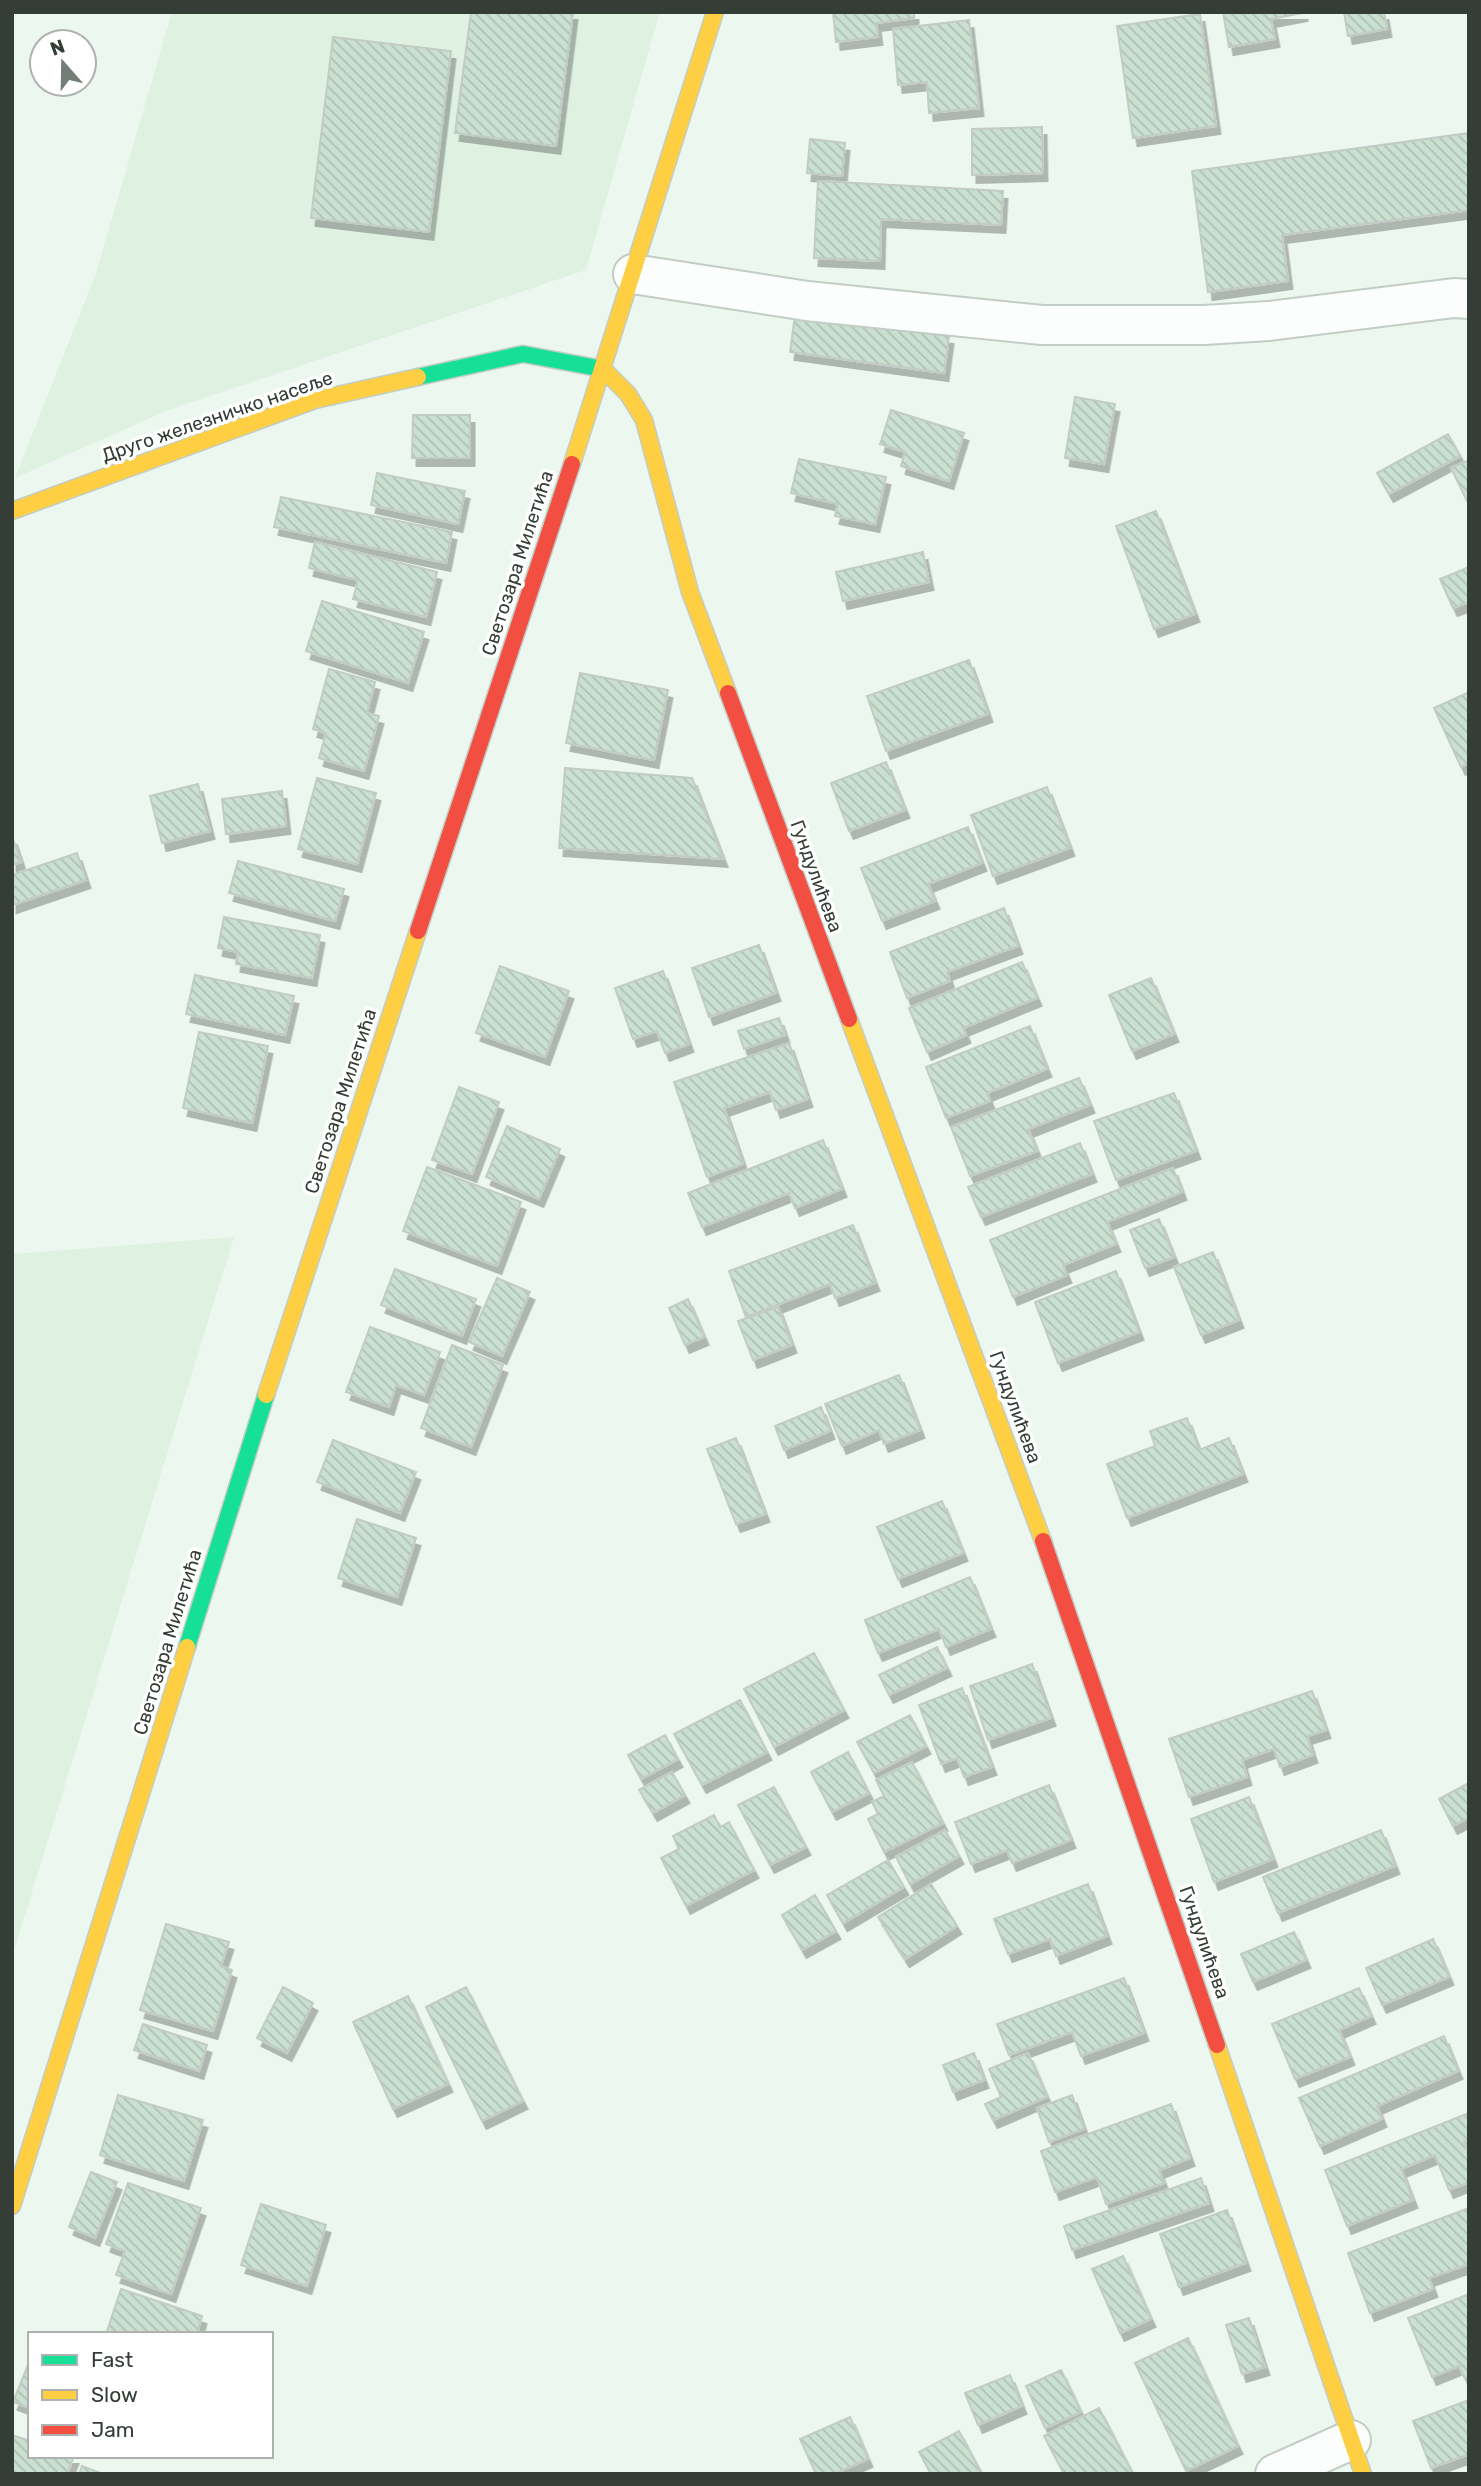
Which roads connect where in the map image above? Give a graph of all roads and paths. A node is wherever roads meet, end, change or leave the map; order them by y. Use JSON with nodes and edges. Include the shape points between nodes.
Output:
{"nodes":[{"id":1,"x":715,"y":12,"type":"edge"},
{"id":2,"x":633,"y":274,"type":"junction"},
{"id":3,"x":1469,"y":299,"type":"edge"},
{"id":4,"x":603,"y":369,"type":"junction"},
{"id":5,"x":12,"y":511,"type":"edge"},
{"id":6,"x":12,"y":2206,"type":"edge"},
{"id":7,"x":1357,"y":2457,"type":"edge"},
{"id":8,"x":1275,"y":2474,"type":"edge"}],
"edges":[{"from":1,"to":2,"type":"street","name":"Светозара Милетића"},
{"from":2,"to":3,"type":"street","via":[[807,301],[1042,325],[1204,326]]},
{"from":2,"to":4,"type":"street","name":"Светозара Милетића"},
{"from":4,"to":5,"type":"street","name":"Друго железничко насеље","via":[[523,354],[315,400]]},
{"from":4,"to":6,"type":"street","name":"Светозара Милетића","via":[[285,1336]]},
{"from":4,"to":7,"type":"street","name":"Гундулићева","via":[[628,394],[644,420],[690,592],[1075,1626]]},
{"from":7,"to":8,"type":"street"}]}
